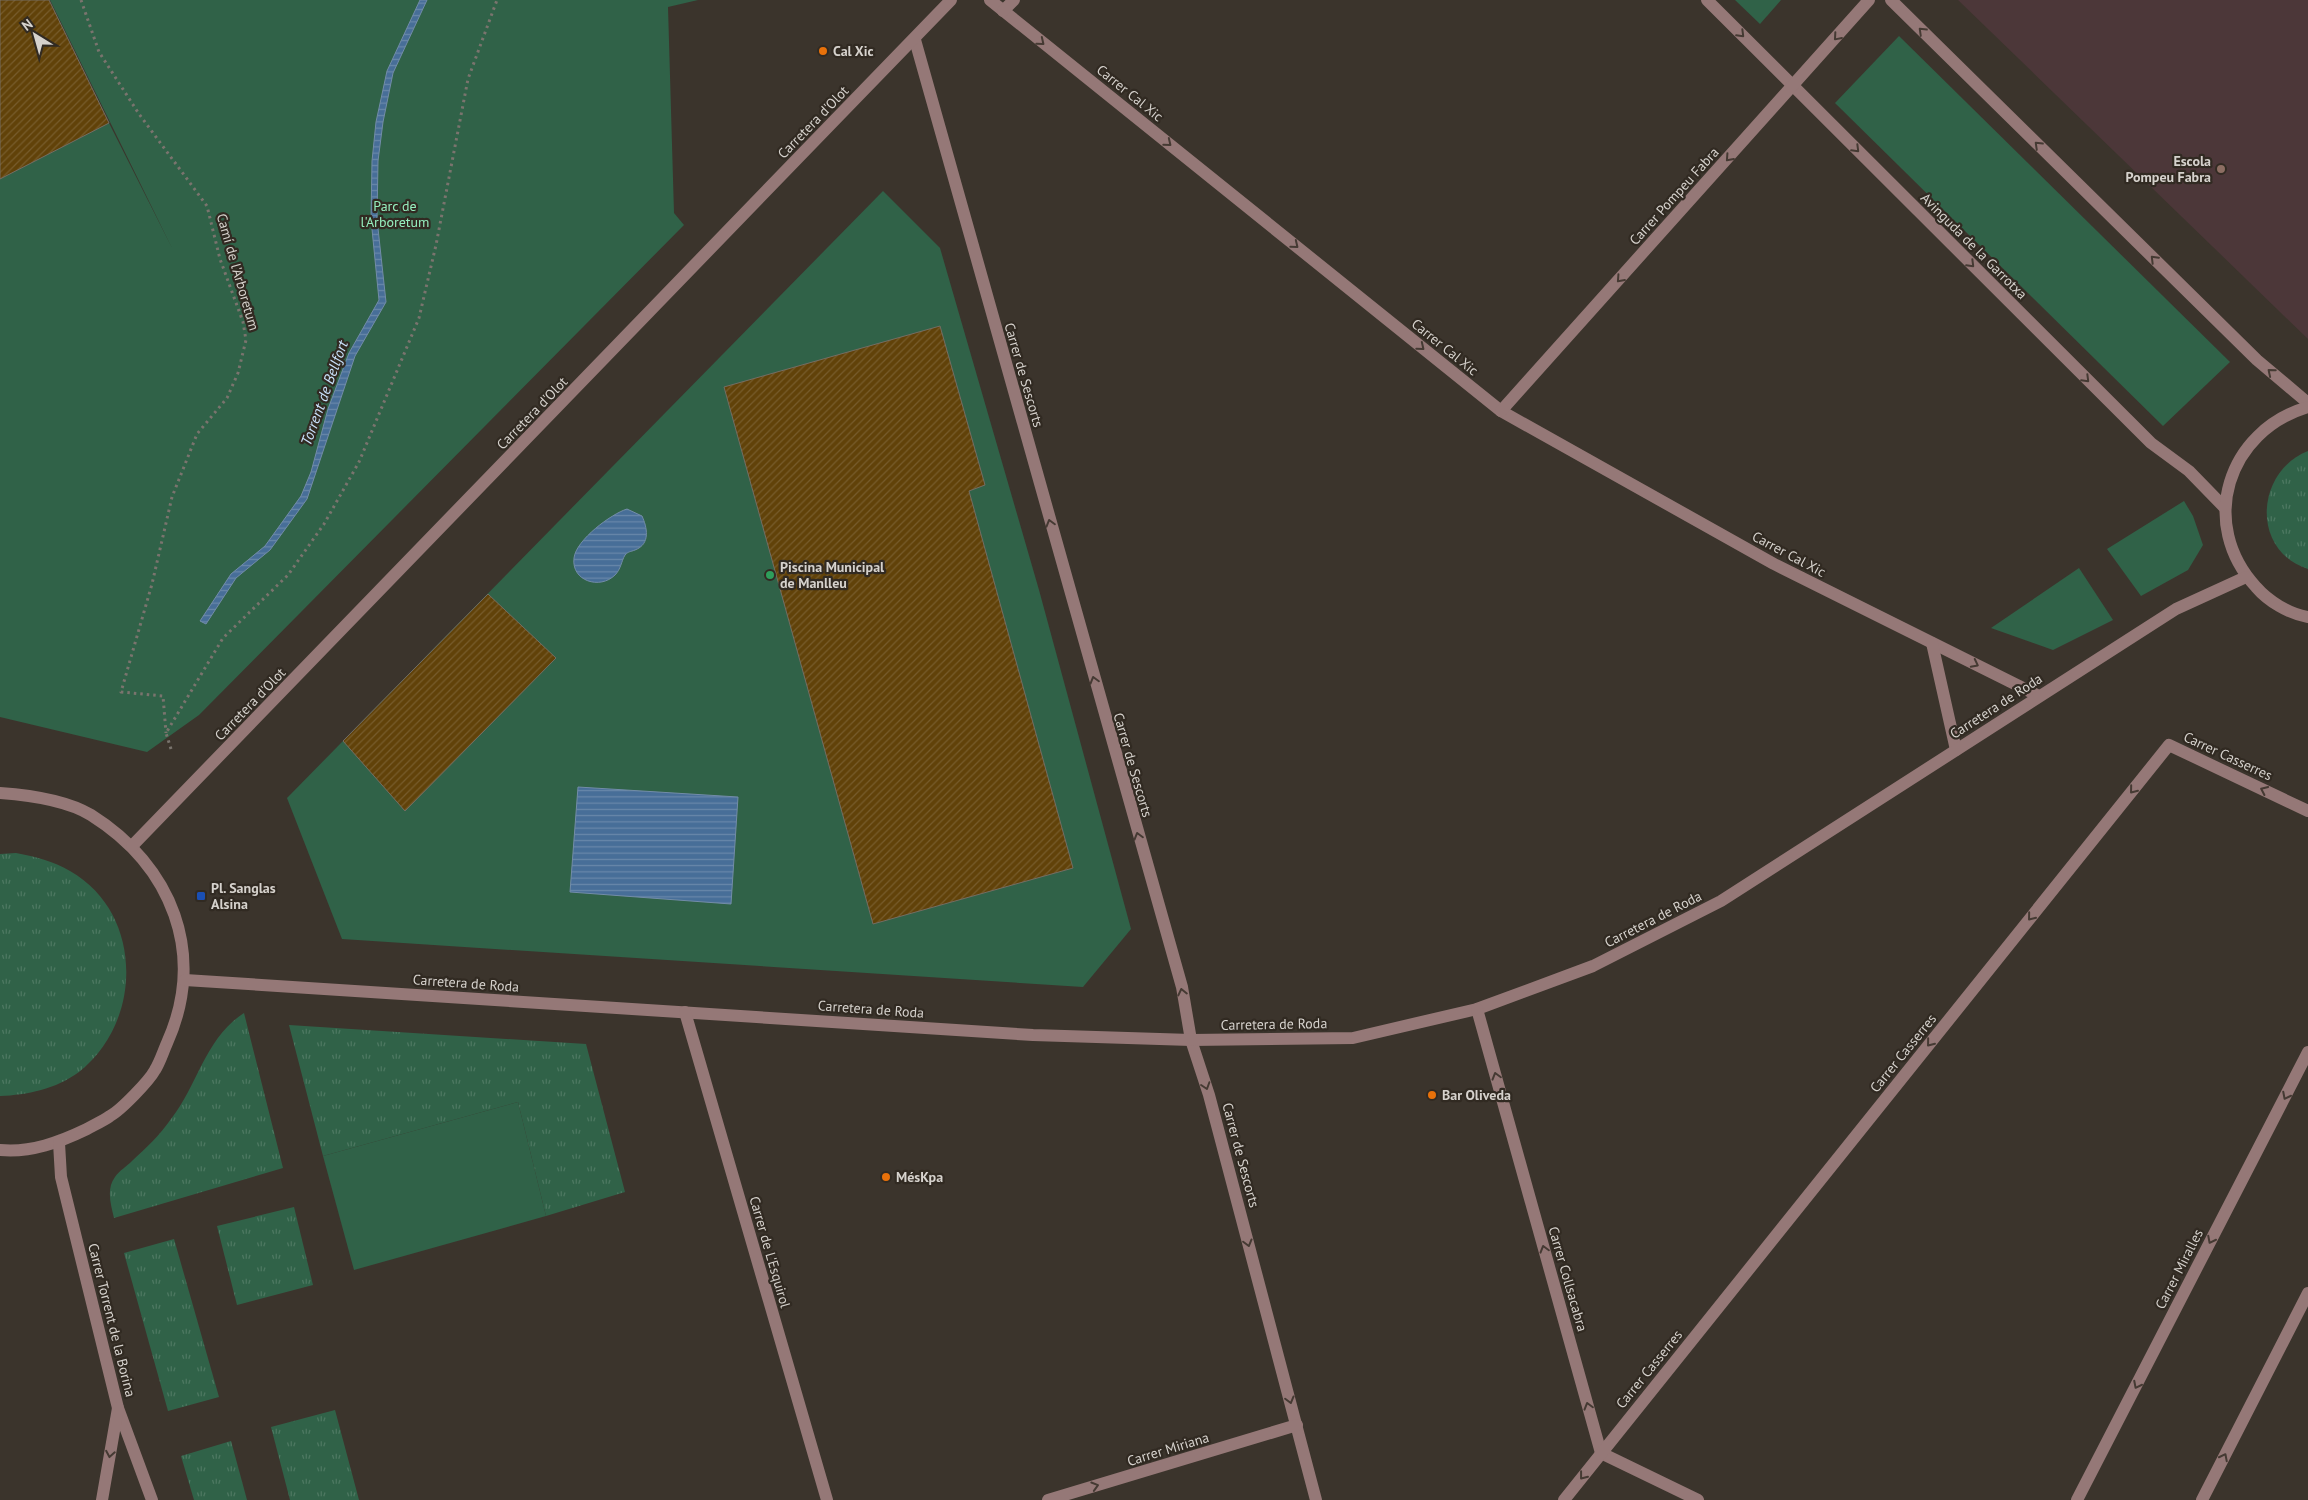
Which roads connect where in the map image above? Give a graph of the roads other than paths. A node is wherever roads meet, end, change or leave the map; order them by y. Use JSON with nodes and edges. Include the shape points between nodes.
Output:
{"nodes":[{"id":1,"x":951,"y":0,"type":"edge"},
{"id":2,"x":990,"y":0,"type":"edge"},
{"id":3,"x":1014,"y":0,"type":"edge"},
{"id":4,"x":1707,"y":0,"type":"edge"},
{"id":5,"x":1869,"y":0,"type":"edge"},
{"id":6,"x":1890,"y":0,"type":"edge"},
{"id":7,"x":1003,"y":11,"type":"junction"},
{"id":8,"x":914,"y":40,"type":"junction"},
{"id":9,"x":1793,"y":86,"type":"junction"},
{"id":10,"x":2308,"y":403,"type":"edge"},
{"id":11,"x":2308,"y":407,"type":"edge"},
{"id":12,"x":1501,"y":411,"type":"junction"},
{"id":13,"x":2225,"y":508,"type":"junction"},
{"id":14,"x":2246,"y":577,"type":"junction"},
{"id":15,"x":2308,"y":617,"type":"edge"},
{"id":16,"x":1932,"y":643,"type":"junction"},
{"id":17,"x":2039,"y":696,"type":"junction"},
{"id":18,"x":1956,"y":750,"type":"junction"},
{"id":19,"x":0,"y":793,"type":"edge"},
{"id":20,"x":2308,"y":811,"type":"edge"},
{"id":21,"x":132,"y":846,"type":"junction"},
{"id":22,"x":185,"y":980,"type":"junction"},
{"id":23,"x":1478,"y":1008,"type":"junction"},
{"id":24,"x":685,"y":1012,"type":"junction"},
{"id":25,"x":1191,"y":1040,"type":"junction"},
{"id":26,"x":2308,"y":1052,"type":"edge"},
{"id":27,"x":59,"y":1143,"type":"junction"},
{"id":28,"x":0,"y":1150,"type":"edge"},
{"id":29,"x":2308,"y":1293,"type":"edge"},
{"id":30,"x":118,"y":1408,"type":"junction"},
{"id":31,"x":1297,"y":1425,"type":"junction"},
{"id":32,"x":1601,"y":1453,"type":"junction"},
{"id":33,"x":102,"y":1500,"type":"edge"},
{"id":34,"x":152,"y":1500,"type":"edge"},
{"id":35,"x":827,"y":1500,"type":"edge"},
{"id":36,"x":1048,"y":1500,"type":"edge"},
{"id":37,"x":1316,"y":1500,"type":"edge"},
{"id":38,"x":1564,"y":1500,"type":"edge"},
{"id":39,"x":1698,"y":1500,"type":"edge"},
{"id":40,"x":2077,"y":1500,"type":"edge"},
{"id":41,"x":2202,"y":1500,"type":"edge"}],
"edges":[{"from":1,"to":8,"type":"street","name":"Carretera d'Olot"},
{"from":2,"to":7,"type":"street","name":"Carrer Cal Xic"},
{"from":3,"to":7,"type":"street"},
{"from":4,"to":9,"type":"street","name":"Avinguda de la Garrotxa","one_way":true},
{"from":5,"to":9,"type":"street","name":"Carrer Pompeu Fabra","one_way":true},
{"from":10,"to":6,"type":"street","one_way":true,"via":[[2257,360]]},
{"from":7,"to":12,"type":"street","name":"Carrer Cal Xic","one_way":true},
{"from":8,"to":21,"type":"street","name":"Carretera d'Olot"},
{"from":25,"to":8,"type":"street","name":"Carrer de Sescorts","one_way":true,"via":[[1182,987]]},
{"from":9,"to":12,"type":"street","name":"Carrer Pompeu Fabra","one_way":true},
{"from":9,"to":13,"type":"street","name":"Avinguda de la Garrotxa","one_way":true,"via":[[2151,444],[2189,471]]},
{"from":11,"to":13,"type":"street","via":[[2274,422],[2245,450],[2234,468]]},
{"from":12,"to":16,"type":"street","name":"Carrer Cal Xic","via":[[1774,564]]},
{"from":13,"to":14,"type":"street","via":[[2227,532]]},
{"from":14,"to":15,"type":"street","via":[[2282,608]]},
{"from":14,"to":17,"type":"street","name":"Carretera de Roda","via":[[2176,609]]},
{"from":16,"to":17,"type":"street","name":"Carrer Cal Xic","one_way":true},
{"from":16,"to":18,"type":"street"},
{"from":17,"to":18,"type":"street","name":"Carretera de Roda"},
{"from":18,"to":23,"type":"street","name":"Carretera de Roda","via":[[1720,901],[1593,966]]},
{"from":19,"to":21,"type":"street","via":[[39,796],[90,814]]},
{"from":20,"to":32,"type":"street","name":"Carrer Casserres","one_way":true,"via":[[2169,745]]},
{"from":21,"to":22,"type":"street","via":[[158,878],[175,916]]},
{"from":22,"to":24,"type":"street","name":"Carretera de Roda"},
{"from":22,"to":27,"type":"street","via":[[178,1017],[154,1072],[112,1116]]},
{"from":23,"to":25,"type":"street","name":"Carretera de Roda","via":[[1353,1038]]},
{"from":32,"to":23,"type":"street","name":"Carrer Collsacabra","one_way":true},
{"from":24,"to":25,"type":"street","name":"Carretera de Roda","via":[[1033,1035]]},
{"from":24,"to":35,"type":"street","name":"Carrer de L'Esquirol"},
{"from":25,"to":31,"type":"street","name":"Carrer de Sescorts","one_way":true,"via":[[1209,1095]]},
{"from":26,"to":40,"type":"street","name":"Carrer Miralles","one_way":true},
{"from":27,"to":28,"type":"street"},
{"from":27,"to":30,"type":"street","name":"Carrer Torrent de la Borina","via":[[60,1177]]},
{"from":41,"to":29,"type":"street","one_way":true},
{"from":30,"to":33,"type":"street","one_way":true},
{"from":30,"to":34,"type":"street","name":"Carrer Torrent de la Borina"},
{"from":36,"to":31,"type":"street","name":"Carrer Miriana","one_way":true},
{"from":31,"to":37,"type":"street","name":"Carrer de Sescorts"},
{"from":32,"to":38,"type":"street","name":"Carrer Casserres","one_way":true},
{"from":32,"to":39,"type":"street"}]}
